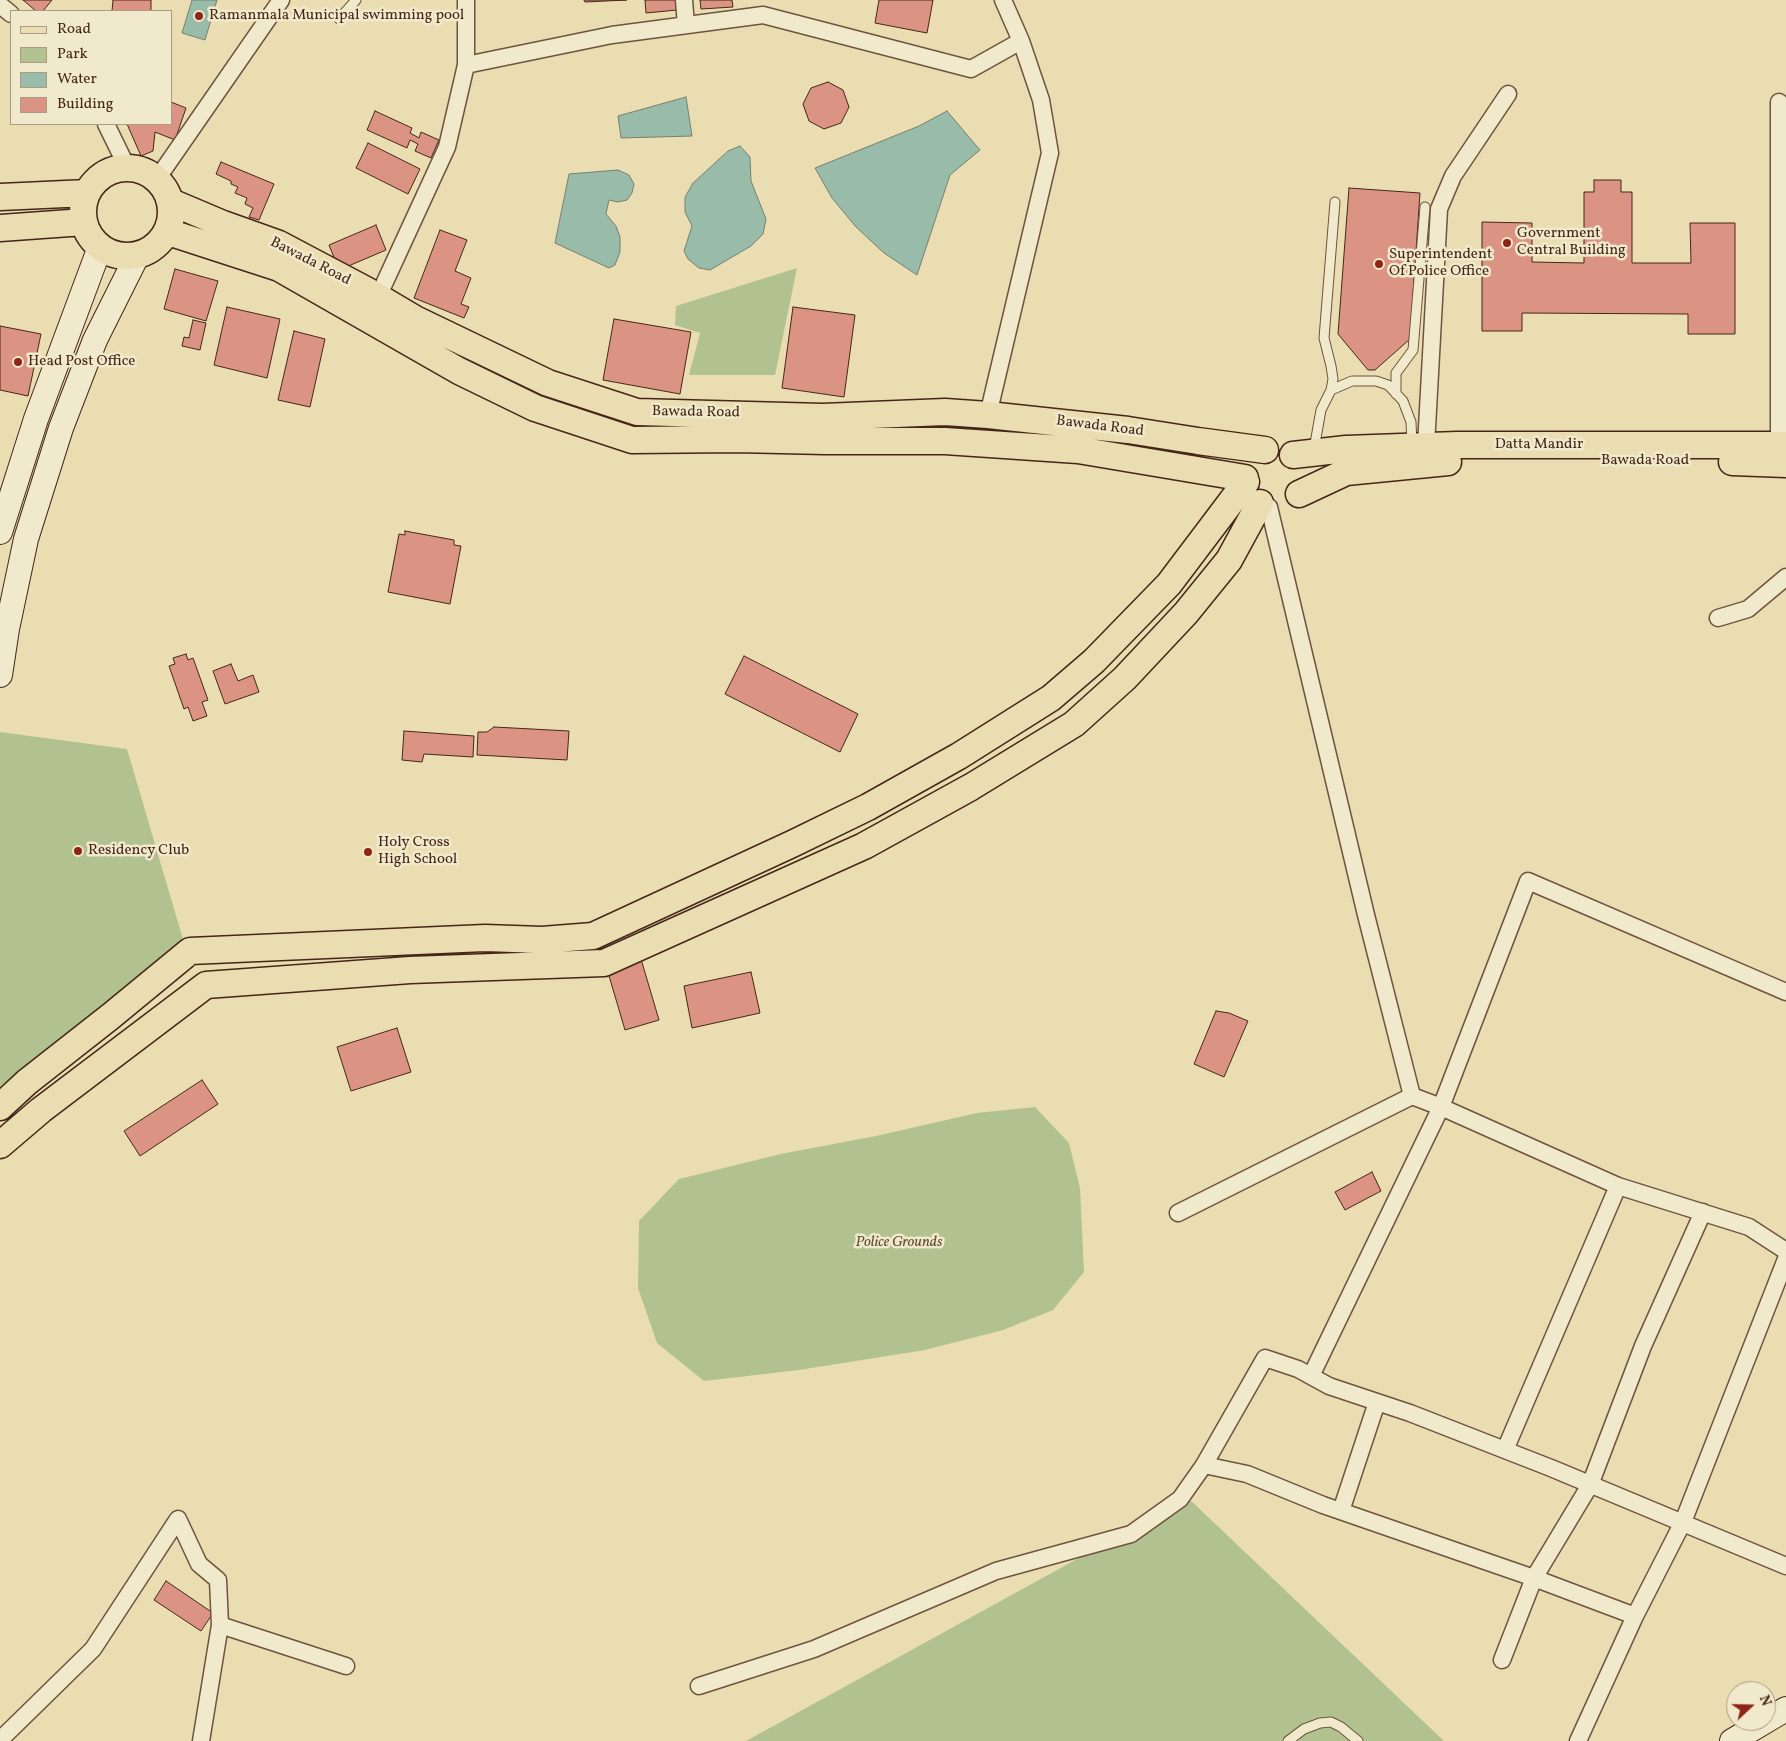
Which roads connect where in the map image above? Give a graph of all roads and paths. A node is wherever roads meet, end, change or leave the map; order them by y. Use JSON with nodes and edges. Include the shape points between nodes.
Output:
{"nodes":[{"id":1,"x":281,"y":0,"type":"edge"},
{"id":2,"x":356,"y":0,"type":"edge"},
{"id":3,"x":466,"y":0,"type":"edge"},
{"id":4,"x":684,"y":0,"type":"edge"},
{"id":5,"x":1003,"y":0,"type":"edge"},
{"id":6,"x":0,"y":5,"type":"edge"},
{"id":7,"x":10,"y":13,"type":"edge"},
{"id":8,"x":339,"y":19,"type":"dead end"},
{"id":9,"x":686,"y":25,"type":"junction"},
{"id":10,"x":1021,"y":42,"type":"junction"},
{"id":11,"x":466,"y":65,"type":"junction"},
{"id":12,"x":1508,"y":94,"type":"dead end"},
{"id":13,"x":1779,"y":102,"type":"dead end"},
{"id":14,"x":106,"y":125,"type":"edge"},
{"id":15,"x":127,"y":167,"type":"junction"},
{"id":16,"x":157,"y":179,"type":"junction"},
{"id":17,"x":87,"y":193,"type":"junction"},
{"id":18,"x":0,"y":197,"type":"edge"},
{"id":19,"x":171,"y":202,"type":"junction"},
{"id":20,"x":1335,"y":202,"type":"dead end"},
{"id":21,"x":1425,"y":207,"type":"dead end"},
{"id":22,"x":84,"y":222,"type":"junction"},
{"id":23,"x":0,"y":228,"type":"edge"},
{"id":24,"x":168,"y":232,"type":"junction"},
{"id":25,"x":100,"y":247,"type":"junction"},
{"id":26,"x":137,"y":256,"type":"junction"},
{"id":27,"x":378,"y":297,"type":"junction"},
{"id":28,"x":1330,"y":390,"type":"junction"},
{"id":29,"x":1396,"y":394,"type":"junction"},
{"id":30,"x":988,"y":415,"type":"junction"},
{"id":31,"x":1419,"y":446,"type":"junction"},
{"id":32,"x":1266,"y":450,"type":"junction"},
{"id":33,"x":1784,"y":451,"type":"edge"},
{"id":34,"x":1303,"y":454,"type":"junction"},
{"id":35,"x":1255,"y":493,"type":"junction"},
{"id":36,"x":1299,"y":494,"type":"junction"},
{"id":37,"x":0,"y":532,"type":"edge"},
{"id":38,"x":1786,"y":577,"type":"edge"},
{"id":39,"x":1718,"y":618,"type":"dead end"},
{"id":40,"x":0,"y":675,"type":"edge"},
{"id":41,"x":593,"y":936,"type":"junction"},
{"id":42,"x":604,"y":963,"type":"junction"},
{"id":43,"x":1786,"y":992,"type":"edge"},
{"id":44,"x":110,"y":1016,"type":"junction"},
{"id":45,"x":130,"y":1042,"type":"junction"},
{"id":46,"x":1412,"y":1096,"type":"junction"},
{"id":47,"x":0,"y":1107,"type":"edge"},
{"id":48,"x":1441,"y":1107,"type":"junction"},
{"id":49,"x":0,"y":1145,"type":"edge"},
{"id":50,"x":1618,"y":1186,"type":"junction"},
{"id":51,"x":1703,"y":1212,"type":"junction"},
{"id":52,"x":1178,"y":1213,"type":"dead end"},
{"id":53,"x":1786,"y":1251,"type":"edge"},
{"id":54,"x":1786,"y":1260,"type":"edge"},
{"id":55,"x":1311,"y":1376,"type":"junction"},
{"id":56,"x":1377,"y":1402,"type":"junction"},
{"id":57,"x":1505,"y":1450,"type":"junction"},
{"id":58,"x":1204,"y":1465,"type":"junction"},
{"id":59,"x":1590,"y":1485,"type":"junction"},
{"id":60,"x":1341,"y":1511,"type":"junction"},
{"id":61,"x":1683,"y":1522,"type":"junction"},
{"id":62,"x":1786,"y":1566,"type":"edge"},
{"id":63,"x":1534,"y":1578,"type":"junction"},
{"id":64,"x":1635,"y":1616,"type":"junction"},
{"id":65,"x":220,"y":1625,"type":"junction"},
{"id":66,"x":1502,"y":1660,"type":"dead end"},
{"id":67,"x":346,"y":1666,"type":"dead end"},
{"id":68,"x":699,"y":1686,"type":"dead end"},
{"id":69,"x":1786,"y":1709,"type":"edge"},
{"id":70,"x":0,"y":1740,"type":"edge"},
{"id":71,"x":201,"y":1741,"type":"edge"},
{"id":72,"x":1288,"y":1741,"type":"edge"},
{"id":73,"x":1358,"y":1741,"type":"edge"},
{"id":74,"x":1578,"y":1741,"type":"edge"},
{"id":75,"x":1732,"y":1741,"type":"edge"}],
"edges":[{"from":1,"to":16,"type":"street"},
{"from":2,"to":8,"type":"lane"},
{"from":3,"to":11,"type":"street"},
{"from":4,"to":9,"type":"street"},
{"from":5,"to":10,"type":"street"},
{"from":6,"to":7,"type":"street"},
{"from":9,"to":10,"type":"street","via":[[763,15],[971,69]]},
{"from":9,"to":11,"type":"street","via":[[612,35]]},
{"from":10,"to":30,"type":"street","via":[[1041,100],[1050,153]]},
{"from":11,"to":27,"type":"street","via":[[447,147]]},
{"from":12,"to":31,"type":"street","via":[[1452,176],[1439,209]]},
{"from":13,"to":33,"type":"street"},
{"from":14,"to":15,"type":"street"},
{"from":15,"to":16,"type":"main road","via":[[143,170]]},
{"from":15,"to":17,"type":"main road","via":[[103,174]]},
{"from":16,"to":19,"type":"main road"},
{"from":17,"to":18,"type":"main road"},
{"from":17,"to":22,"type":"main road","via":[[83,207]]},
{"from":19,"to":24,"type":"main road"},
{"from":19,"to":27,"type":"main road","name":"Bawada Road","via":[[280,244]]},
{"from":20,"to":28,"type":"lane","via":[[1324,338],[1333,379]]},
{"from":21,"to":29,"type":"lane","via":[[1413,350],[1396,373]]},
{"from":22,"to":23,"type":"main road"},
{"from":22,"to":25,"type":"main road"},
{"from":24,"to":26,"type":"main road","via":[[153,249]]},
{"from":24,"to":35,"type":"main road","via":[[279,268],[459,371],[535,408],[632,440],[945,441],[1078,450]]},
{"from":25,"to":26,"type":"main road","via":[[117,256]]},
{"from":25,"to":37,"type":"main road","via":[[36,418]]},
{"from":26,"to":40,"type":"main road","via":[[95,340],[58,437],[26,539]]},
{"from":27,"to":30,"type":"main road","name":"Bawada Road","via":[[548,383],[636,412],[823,417],[945,412]]},
{"from":28,"to":29,"type":"lane","via":[[1352,381],[1376,381],[1388,385]]},
{"from":28,"to":34,"type":"lane"},
{"from":29,"to":31,"type":"lane","via":[[1403,401]]},
{"from":30,"to":32,"type":"main road","name":"Bawada Road","via":[[1128,430]]},
{"from":31,"to":33,"type":"main road","name":"Datta Mandir"},
{"from":31,"to":34,"type":"main road","name":"Datta Mandir"},
{"from":32,"to":34,"type":"main road","via":[[1282,449]]},
{"from":32,"to":35,"type":"main road","via":[[1255,456],[1248,466]]},
{"from":33,"to":36,"type":"main road","name":"Bawada Road","via":[[1622,461],[1435,462],[1346,472]]},
{"from":34,"to":36,"type":"main road"},
{"from":35,"to":36,"type":"main road","via":[[1286,505]]},
{"from":35,"to":41,"type":"main road","via":[[1094,661],[1051,698],[959,756],[868,807]]},
{"from":35,"to":42,"type":"main road","via":[[1229,560],[1186,613],[1125,678],[1074,724],[864,846]]},
{"from":35,"to":46,"type":"street"},
{"from":38,"to":39,"type":"street","via":[[1748,610]]},
{"from":41,"to":42,"type":"main road"},
{"from":41,"to":44,"type":"main road","via":[[190,951]]},
{"from":42,"to":45,"type":"main road","via":[[410,970],[206,985]]},
{"from":43,"to":48,"type":"street","via":[[1528,881]]},
{"from":44,"to":45,"type":"main road"},
{"from":44,"to":47,"type":"main road"},
{"from":45,"to":49,"type":"main road"},
{"from":46,"to":48,"type":"street"},
{"from":46,"to":52,"type":"street"},
{"from":48,"to":50,"type":"street"},
{"from":48,"to":55,"type":"street"},
{"from":50,"to":51,"type":"street"},
{"from":50,"to":57,"type":"street"},
{"from":51,"to":53,"type":"street","via":[[1749,1226]]},
{"from":51,"to":59,"type":"street","via":[[1643,1346]]},
{"from":54,"to":61,"type":"street"},
{"from":55,"to":56,"type":"street","via":[[1329,1386]]},
{"from":55,"to":58,"type":"street","via":[[1265,1358]]},
{"from":56,"to":57,"type":"street"},
{"from":56,"to":60,"type":"street"},
{"from":57,"to":59,"type":"street"},
{"from":58,"to":60,"type":"street","via":[[1247,1474]]},
{"from":58,"to":68,"type":"street","via":[[1180,1499],[1132,1534],[996,1571],[814,1649]]},
{"from":59,"to":61,"type":"street"},
{"from":59,"to":63,"type":"street"},
{"from":60,"to":63,"type":"street"},
{"from":61,"to":62,"type":"street"},
{"from":61,"to":64,"type":"street"},
{"from":63,"to":64,"type":"street"},
{"from":63,"to":66,"type":"street"},
{"from":64,"to":74,"type":"street"},
{"from":65,"to":67,"type":"street"},
{"from":65,"to":70,"type":"street","via":[[218,1580],[199,1564],[178,1520],[93,1649]]},
{"from":65,"to":71,"type":"street"},
{"from":69,"to":75,"type":"main road"},
{"from":72,"to":73,"type":"lane","via":[[1304,1729],[1331,1722]]}]}
